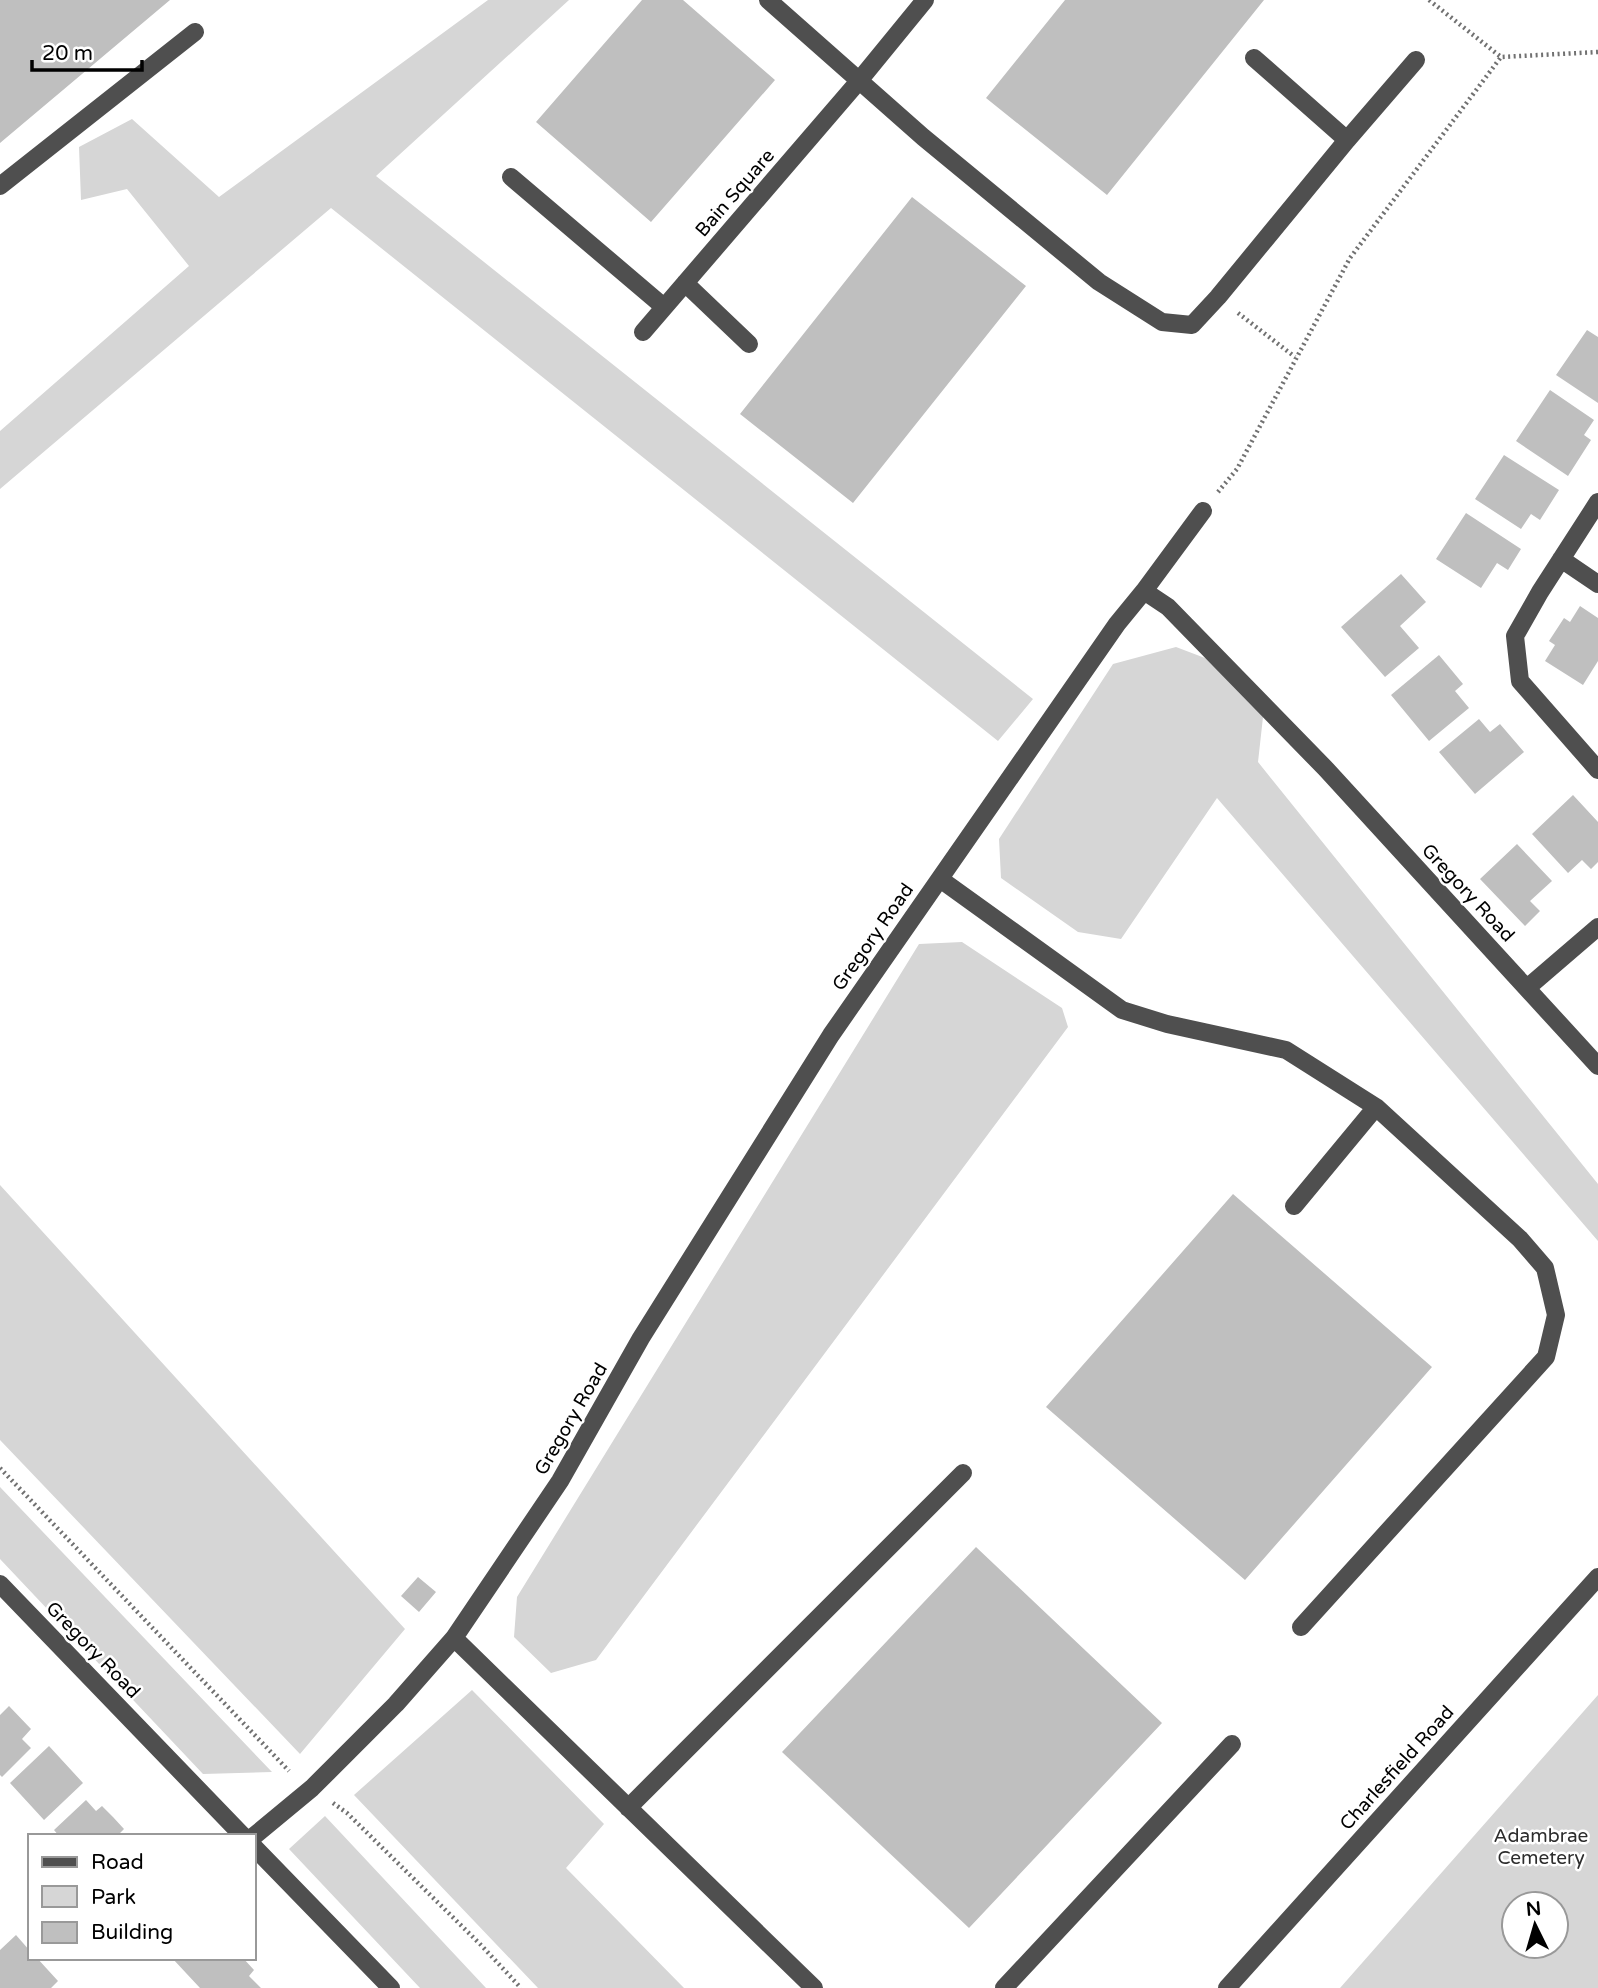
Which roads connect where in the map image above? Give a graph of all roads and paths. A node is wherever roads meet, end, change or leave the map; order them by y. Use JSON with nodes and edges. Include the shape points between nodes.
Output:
{"nodes":[{"id":1,"x":768,"y":0,"type":"edge"},
{"id":2,"x":925,"y":0,"type":"edge"},
{"id":3,"x":1429,"y":0,"type":"edge"},
{"id":4,"x":195,"y":32,"type":"dead end"},
{"id":5,"x":1598,"y":52,"type":"edge"},
{"id":6,"x":1501,"y":57,"type":"junction"},
{"id":7,"x":1254,"y":58,"type":"dead end"},
{"id":8,"x":1416,"y":60,"type":"dead end"},
{"id":9,"x":858,"y":82,"type":"junction"},
{"id":10,"x":1347,"y":140,"type":"junction"},
{"id":11,"x":511,"y":177,"type":"dead end"},
{"id":12,"x":0,"y":186,"type":"edge"},
{"id":13,"x":685,"y":283,"type":"junction"},
{"id":14,"x":1218,"y":297,"type":"junction"},
{"id":15,"x":664,"y":307,"type":"junction"},
{"id":16,"x":643,"y":332,"type":"dead end"},
{"id":17,"x":749,"y":344,"type":"dead end"},
{"id":18,"x":1296,"y":358,"type":"junction"},
{"id":19,"x":1598,"y":502,"type":"edge"},
{"id":20,"x":1203,"y":511,"type":"joint"},
{"id":21,"x":1561,"y":559,"type":"junction"},
{"id":22,"x":1598,"y":584,"type":"edge"},
{"id":23,"x":1144,"y":591,"type":"junction"},
{"id":24,"x":1598,"y":770,"type":"edge"},
{"id":25,"x":940,"y":879,"type":"junction"},
{"id":26,"x":1598,"y":927,"type":"edge"},
{"id":27,"x":1527,"y":988,"type":"junction"},
{"id":28,"x":1598,"y":1066,"type":"edge"},
{"id":29,"x":1376,"y":1107,"type":"junction"},
{"id":30,"x":1294,"y":1206,"type":"dead end"},
{"id":31,"x":0,"y":1468,"type":"edge"},
{"id":32,"x":963,"y":1473,"type":"dead end"},
{"id":33,"x":1598,"y":1577,"type":"edge"},
{"id":34,"x":0,"y":1584,"type":"edge"},
{"id":35,"x":1301,"y":1628,"type":"dead end"},
{"id":36,"x":454,"y":1638,"type":"junction"},
{"id":37,"x":1232,"y":1744,"type":"dead end"},
{"id":38,"x":312,"y":1788,"type":"junction"},
{"id":39,"x":628,"y":1808,"type":"junction"},
{"id":40,"x":241,"y":1834,"type":"edge"},
{"id":41,"x":256,"y":1834,"type":"edge"},
{"id":42,"x":256,"y":1849,"type":"edge"},
{"id":43,"x":390,"y":1988,"type":"edge"},
{"id":44,"x":521,"y":1988,"type":"edge"},
{"id":45,"x":814,"y":1988,"type":"edge"},
{"id":46,"x":1004,"y":1988,"type":"edge"},
{"id":47,"x":1227,"y":1988,"type":"edge"}],
"edges":[{"from":1,"to":9,"type":"street"},
{"from":2,"to":9,"type":"street","name":"Bain Square"},
{"from":3,"to":6,"type":"path"},
{"from":4,"to":12,"type":"street"},
{"from":5,"to":6,"type":"path"},
{"from":6,"to":18,"type":"path","via":[[1350,258]]},
{"from":7,"to":10,"type":"street"},
{"from":8,"to":10,"type":"street"},
{"from":9,"to":13,"type":"street","name":"Bain Square"},
{"from":9,"to":14,"type":"street","via":[[1100,282],[1162,322],[1192,325]]},
{"from":10,"to":14,"type":"street"},
{"from":11,"to":15,"type":"street"},
{"from":13,"to":15,"type":"street","name":"Bain Square"},
{"from":13,"to":17,"type":"street"},
{"from":14,"to":18,"type":"path"},
{"from":15,"to":16,"type":"street","name":"Bain Square"},
{"from":18,"to":20,"type":"path","via":[[1237,469]]},
{"from":19,"to":21,"type":"street"},
{"from":20,"to":23,"type":"street"},
{"from":21,"to":22,"type":"street"},
{"from":21,"to":24,"type":"street","via":[[1516,636],[1520,681]]},
{"from":23,"to":25,"type":"street","name":"Gregory Road"},
{"from":23,"to":27,"type":"street","name":"Gregory Road","via":[[1168,607],[1325,768]]},
{"from":25,"to":29,"type":"street","via":[[1122,1010],[1286,1050]]},
{"from":25,"to":36,"type":"street","name":"Gregory Road","via":[[831,1035],[641,1338],[560,1481]]},
{"from":26,"to":27,"type":"street"},
{"from":27,"to":28,"type":"street","name":"Gregory Road"},
{"from":29,"to":30,"type":"street"},
{"from":29,"to":35,"type":"street","via":[[1520,1239],[1545,1268],[1556,1315],[1546,1357]]},
{"from":31,"to":38,"type":"path","via":[[296,1779]]},
{"from":32,"to":39,"type":"street"},
{"from":33,"to":47,"type":"street","name":"Charlesfield Road"},
{"from":34,"to":40,"type":"street","name":"Gregory Road"},
{"from":36,"to":38,"type":"street","name":"Gregory Road"},
{"from":36,"to":39,"type":"street"},
{"from":37,"to":46,"type":"street"},
{"from":38,"to":41,"type":"street","name":"Gregory Road"},
{"from":38,"to":44,"type":"path","via":[[347,1813]]},
{"from":39,"to":45,"type":"street"},
{"from":42,"to":43,"type":"street"}]}
